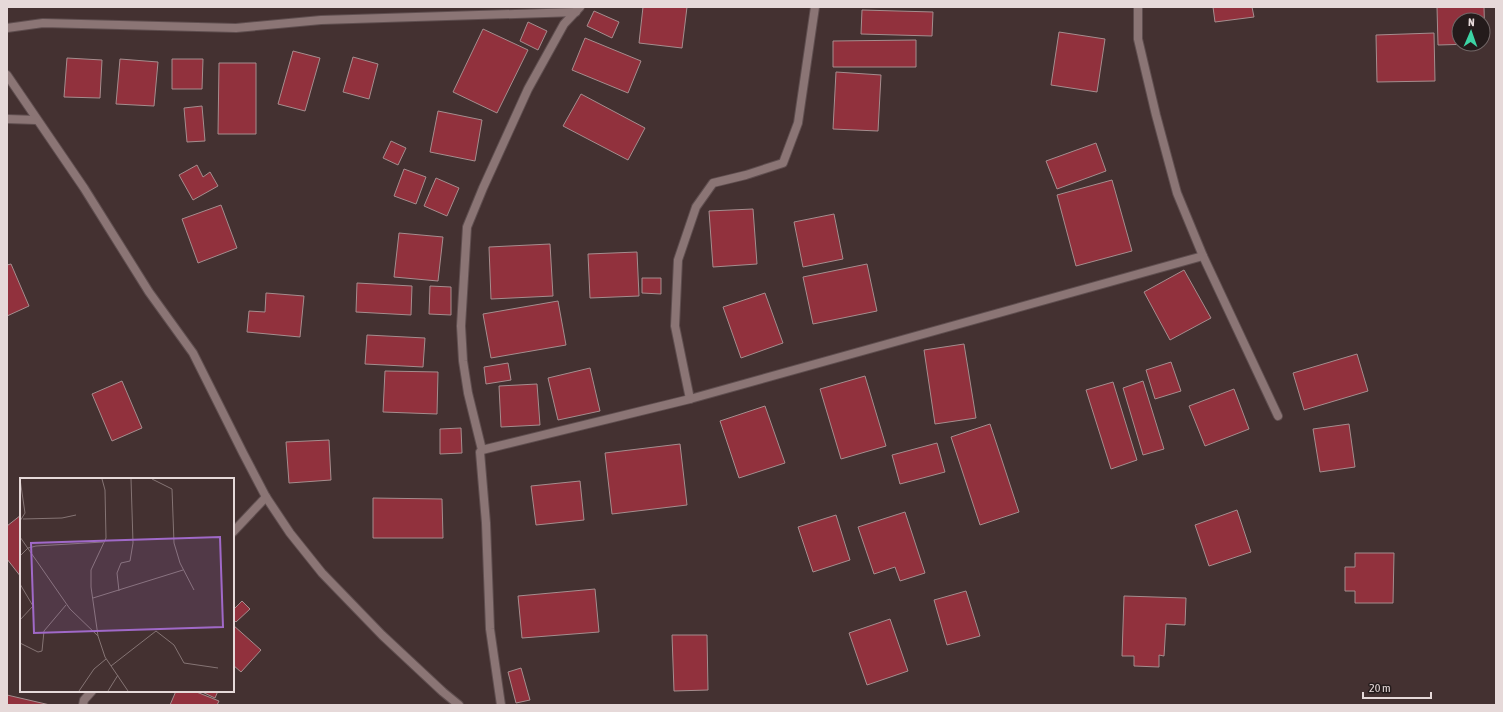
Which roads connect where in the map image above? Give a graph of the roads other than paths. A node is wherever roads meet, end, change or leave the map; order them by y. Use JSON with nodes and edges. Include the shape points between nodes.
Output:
{"nodes":[{"id":1,"x":815,"y":7,"type":"edge"},
{"id":2,"x":1138,"y":7,"type":"edge"},
{"id":3,"x":578,"y":9,"type":"edge"},
{"id":4,"x":7,"y":28,"type":"edge"},
{"id":5,"x":7,"y":75,"type":"edge"},
{"id":6,"x":7,"y":119,"type":"edge"},
{"id":7,"x":36,"y":120,"type":"junction"},
{"id":8,"x":1203,"y":256,"type":"junction"},
{"id":9,"x":690,"y":399,"type":"junction"},
{"id":10,"x":1278,"y":416,"type":"dead end"},
{"id":11,"x":482,"y":450,"type":"junction"},
{"id":12,"x":266,"y":496,"type":"junction"},
{"id":13,"x":234,"y":531,"type":"edge"},
{"id":14,"x":91,"y":692,"type":"edge"},
{"id":15,"x":82,"y":705,"type":"edge"},
{"id":16,"x":459,"y":705,"type":"edge"},
{"id":17,"x":500,"y":705,"type":"edge"}],
"edges":[{"from":1,"to":9,"type":"street","via":[[798,123],[783,163],[713,183],[696,207],[678,260],[675,326]]},
{"from":2,"to":8,"type":"street","via":[[1138,39],[1156,115],[1177,193]]},
{"from":3,"to":4,"type":"street","via":[[321,20],[236,28],[43,23]]},
{"from":3,"to":11,"type":"street","via":[[564,24],[528,89],[467,227],[461,326],[463,361]]},
{"from":5,"to":7,"type":"street"},
{"from":6,"to":7,"type":"street"},
{"from":7,"to":12,"type":"street","via":[[84,188],[149,292],[193,353]]},
{"from":8,"to":9,"type":"street"},
{"from":8,"to":10,"type":"street"},
{"from":9,"to":11,"type":"street"},
{"from":11,"to":17,"type":"street","via":[[480,452],[490,629]]},
{"from":12,"to":13,"type":"street"},
{"from":12,"to":16,"type":"street","via":[[290,533],[322,573],[382,635]]},
{"from":14,"to":15,"type":"street"}]}
